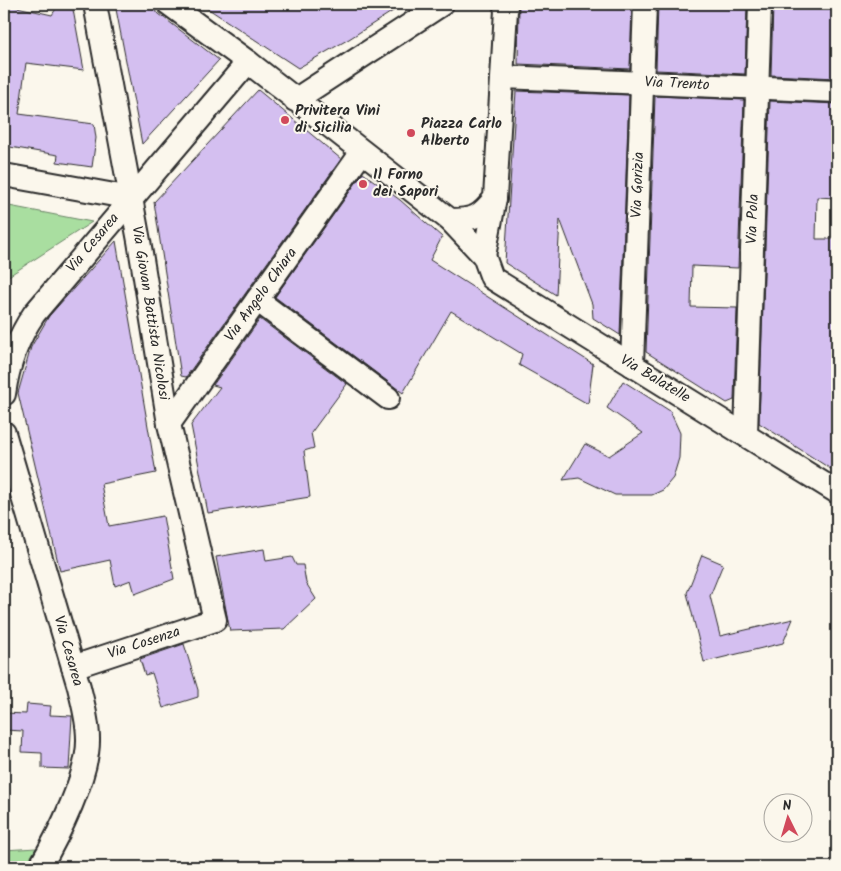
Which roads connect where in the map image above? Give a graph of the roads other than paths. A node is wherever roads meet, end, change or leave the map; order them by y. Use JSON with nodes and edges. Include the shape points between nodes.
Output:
{"nodes":[{"id":1,"x":95,"y":4,"type":"edge"},
{"id":2,"x":169,"y":4,"type":"edge"},
{"id":3,"x":442,"y":4,"type":"edge"},
{"id":4,"x":504,"y":4,"type":"edge"},
{"id":5,"x":645,"y":4,"type":"edge"},
{"id":6,"x":760,"y":4,"type":"edge"},
{"id":7,"x":248,"y":62,"type":"junction"},
{"id":8,"x":510,"y":77,"type":"junction"},
{"id":9,"x":642,"y":83,"type":"junction"},
{"id":10,"x":757,"y":88,"type":"junction"},
{"id":11,"x":837,"y":91,"type":"edge"},
{"id":12,"x":295,"y":100,"type":"junction"},
{"id":13,"x":358,"y":159,"type":"junction"},
{"id":14,"x":4,"y":175,"type":"edge"},
{"id":15,"x":131,"y":198,"type":"junction"},
{"id":16,"x":496,"y":198,"type":"junction"},
{"id":17,"x":450,"y":220,"type":"junction"},
{"id":18,"x":484,"y":256,"type":"junction"},
{"id":19,"x":257,"y":300,"type":"junction"},
{"id":20,"x":632,"y":365,"type":"junction"},
{"id":21,"x":4,"y":394,"type":"edge"},
{"id":22,"x":388,"y":398,"type":"dead end"},
{"id":23,"x":169,"y":424,"type":"junction"},
{"id":24,"x":4,"y":433,"type":"edge"},
{"id":25,"x":746,"y":434,"type":"junction"},
{"id":26,"x":837,"y":492,"type":"edge"},
{"id":27,"x":215,"y":620,"type":"joint"},
{"id":28,"x":73,"y":667,"type":"junction"},
{"id":29,"x":40,"y":867,"type":"edge"}],
"edges":[{"from":1,"to":15,"type":"street","name":"Via Giovan Battista Nicolosi"},
{"from":2,"to":7,"type":"street"},
{"from":3,"to":12,"type":"street"},
{"from":4,"to":8,"type":"street"},
{"from":5,"to":9,"type":"street","name":"Via Gorizia"},
{"from":6,"to":10,"type":"street","name":"Via Pola"},
{"from":7,"to":12,"type":"street"},
{"from":7,"to":15,"type":"street","name":"Via Cesarea"},
{"from":8,"to":9,"type":"street","name":"Via Trento"},
{"from":8,"to":16,"type":"street"},
{"from":9,"to":10,"type":"street","name":"Via Trento"},
{"from":9,"to":20,"type":"street","name":"Via Gorizia"},
{"from":10,"to":11,"type":"street","name":"Via Trento"},
{"from":10,"to":25,"type":"street","name":"Via Pola"},
{"from":12,"to":13,"type":"street"},
{"from":13,"to":17,"type":"street"},
{"from":13,"to":19,"type":"street","name":"Via Angelo Chiara"},
{"from":14,"to":15,"type":"street"},
{"from":15,"to":21,"type":"street","name":"Via Cesarea","via":[[23,330],[7,374]]},
{"from":15,"to":23,"type":"street","name":"Via Giovan Battista Nicolosi"},
{"from":16,"to":17,"type":"street","via":[[484,212],[470,220]]},
{"from":16,"to":18,"type":"street"},
{"from":17,"to":18,"type":"street"},
{"from":18,"to":20,"type":"street","name":"Via Balatelle","via":[[492,278]]},
{"from":19,"to":22,"type":"street"},
{"from":19,"to":23,"type":"street","name":"Via Angelo Chiara"},
{"from":20,"to":25,"type":"street","name":"Via Balatelle"},
{"from":23,"to":27,"type":"street","name":"Via Giovan Battista Nicolosi"},
{"from":24,"to":28,"type":"street","name":"Via Cesarea"},
{"from":25,"to":26,"type":"street","name":"Via Balatelle"},
{"from":27,"to":28,"type":"street","name":"Via Cosenza"},
{"from":28,"to":29,"type":"street","name":"Via Cesarea","via":[[85,713],[86,760],[66,815]]}]}
